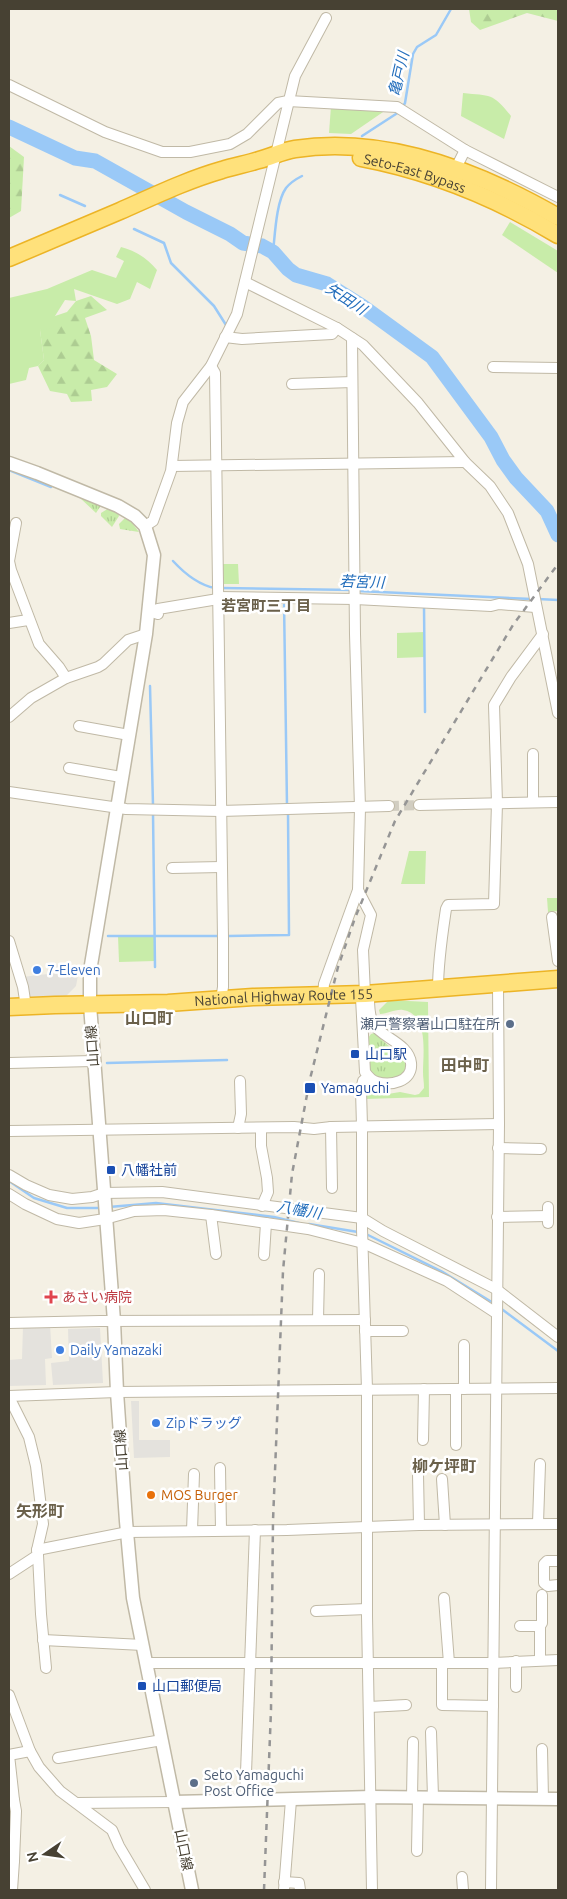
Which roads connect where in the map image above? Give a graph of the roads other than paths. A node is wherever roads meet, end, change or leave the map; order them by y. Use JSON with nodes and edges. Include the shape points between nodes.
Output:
{"nodes":[{"id":1,"x":326,"y":18,"type":"dead end"},
{"id":2,"x":9,"y":85,"type":"edge"},
{"id":3,"x":288,"y":101,"type":"junction"},
{"id":4,"x":466,"y":150,"type":"junction"},
{"id":5,"x":338,"y":151,"type":"junction"},
{"id":6,"x":271,"y":158,"type":"junction"},
{"id":7,"x":456,"y":168,"type":"junction"},
{"id":8,"x":558,"y":196,"type":"edge"},
{"id":9,"x":558,"y":217,"type":"edge"},
{"id":10,"x":558,"y":235,"type":"edge"},
{"id":11,"x":13,"y":256,"type":"edge"},
{"id":12,"x":246,"y":280,"type":"junction"},
{"id":13,"x":337,"y":328,"type":"junction"},
{"id":14,"x":226,"y":337,"type":"junction"},
{"id":15,"x":352,"y":338,"type":"junction"},
{"id":16,"x":211,"y":366,"type":"junction"},
{"id":17,"x":493,"y":367,"type":"dead end"},
{"id":18,"x":558,"y":368,"type":"edge"},
{"id":19,"x":352,"y":382,"type":"junction"},
{"id":20,"x":292,"y":384,"type":"dead end"},
{"id":21,"x":9,"y":462,"type":"edge"},
{"id":22,"x":465,"y":462,"type":"junction"},
{"id":23,"x":352,"y":464,"type":"junction"},
{"id":24,"x":216,"y":465,"type":"junction"},
{"id":25,"x":172,"y":466,"type":"junction"},
{"id":26,"x":16,"y":523,"type":"dead end"},
{"id":27,"x":145,"y":526,"type":"junction"},
{"id":28,"x":355,"y":593,"type":"junction"},
{"id":29,"x":218,"y":594,"type":"junction"},
{"id":30,"x":535,"y":605,"type":"junction"},
{"id":31,"x":149,"y":611,"type":"junction"},
{"id":32,"x":28,"y":620,"type":"junction"},
{"id":33,"x":9,"y":623,"type":"edge"},
{"id":34,"x":146,"y":634,"type":"junction"},
{"id":35,"x":543,"y":634,"type":"junction"},
{"id":36,"x":66,"y":678,"type":"junction"},
{"id":37,"x":558,"y":713,"type":"edge"},
{"id":38,"x":9,"y":717,"type":"edge"},
{"id":39,"x":79,"y":726,"type":"dead end"},
{"id":40,"x":129,"y":735,"type":"junction"},
{"id":41,"x":533,"y":754,"type":"dead end"},
{"id":42,"x":69,"y":768,"type":"dead end"},
{"id":43,"x":121,"y":777,"type":"junction"},
{"id":44,"x":9,"y":792,"type":"edge"},
{"id":45,"x":533,"y":802,"type":"junction"},
{"id":46,"x":558,"y":802,"type":"edge"},
{"id":47,"x":496,"y":803,"type":"junction"},
{"id":48,"x":419,"y":804,"type":"tunnel mouth"},
{"id":49,"x":389,"y":806,"type":"tunnel mouth"},
{"id":50,"x":116,"y":807,"type":"junction"},
{"id":51,"x":360,"y":808,"type":"junction"},
{"id":52,"x":220,"y":811,"type":"junction"},
{"id":53,"x":221,"y":867,"type":"junction"},
{"id":54,"x":172,"y":868,"type":"dead end"},
{"id":55,"x":358,"y":890,"type":"junction"},
{"id":56,"x":552,"y":917,"type":"dead end"},
{"id":57,"x":9,"y":940,"type":"edge"},
{"id":58,"x":558,"y":961,"type":"edge"},
{"id":59,"x":558,"y":979,"type":"edge"},
{"id":60,"x":498,"y":984,"type":"junction"},
{"id":61,"x":438,"y":989,"type":"junction"},
{"id":62,"x":365,"y":994,"type":"junction"},
{"id":63,"x":323,"y":995,"type":"junction"},
{"id":64,"x":221,"y":1000,"type":"junction"},
{"id":65,"x":90,"y":1005,"type":"junction"},
{"id":66,"x":9,"y":1007,"type":"edge"},
{"id":67,"x":26,"y":1007,"type":"junction"},
{"id":68,"x":93,"y":1061,"type":"junction"},
{"id":69,"x":9,"y":1063,"type":"edge"},
{"id":70,"x":368,"y":1077,"type":"junction"},
{"id":71,"x":240,"y":1081,"type":"dead end"},
{"id":72,"x":498,"y":1124,"type":"junction"},
{"id":73,"x":362,"y":1126,"type":"junction"},
{"id":74,"x":331,"y":1127,"type":"junction"},
{"id":75,"x":238,"y":1128,"type":"junction"},
{"id":76,"x":261,"y":1128,"type":"junction"},
{"id":77,"x":98,"y":1130,"type":"junction"},
{"id":78,"x":9,"y":1131,"type":"edge"},
{"id":79,"x":498,"y":1148,"type":"junction"},
{"id":80,"x":541,"y":1149,"type":"dead end"},
{"id":81,"x":9,"y":1174,"type":"edge"},
{"id":82,"x":332,"y":1188,"type":"dead end"},
{"id":83,"x":9,"y":1194,"type":"edge"},
{"id":84,"x":104,"y":1196,"type":"junction"},
{"id":85,"x":262,"y":1206,"type":"junction"},
{"id":86,"x":211,"y":1215,"type":"junction"},
{"id":87,"x":548,"y":1215,"type":"dead end"},
{"id":88,"x":105,"y":1217,"type":"junction"},
{"id":89,"x":497,"y":1217,"type":"junction"},
{"id":90,"x":266,"y":1223,"type":"junction"},
{"id":91,"x":362,"y":1232,"type":"junction"},
{"id":92,"x":216,"y":1254,"type":"dead end"},
{"id":93,"x":264,"y":1255,"type":"dead end"},
{"id":94,"x":319,"y":1274,"type":"dead end"},
{"id":95,"x":496,"y":1302,"type":"junction"},
{"id":96,"x":318,"y":1320,"type":"junction"},
{"id":97,"x":365,"y":1320,"type":"junction"},
{"id":98,"x":114,"y":1321,"type":"junction"},
{"id":99,"x":9,"y":1323,"type":"edge"},
{"id":100,"x":402,"y":1331,"type":"dead end"},
{"id":101,"x":365,"y":1332,"type":"junction"},
{"id":102,"x":558,"y":1336,"type":"edge"},
{"id":103,"x":464,"y":1345,"type":"dead end"},
{"id":104,"x":558,"y":1388,"type":"edge"},
{"id":105,"x":367,"y":1389,"type":"junction"},
{"id":106,"x":424,"y":1389,"type":"junction"},
{"id":107,"x":460,"y":1389,"type":"junction"},
{"id":108,"x":496,"y":1389,"type":"junction"},
{"id":109,"x":117,"y":1392,"type":"junction"},
{"id":110,"x":9,"y":1396,"type":"edge"},
{"id":111,"x":423,"y":1440,"type":"dead end"},
{"id":112,"x":456,"y":1445,"type":"dead end"},
{"id":113,"x":540,"y":1464,"type":"dead end"},
{"id":114,"x":218,"y":1474,"type":"dead end"},
{"id":115,"x":418,"y":1474,"type":"dead end"},
{"id":116,"x":192,"y":1479,"type":"dead end"},
{"id":117,"x":442,"y":1479,"type":"dead end"},
{"id":118,"x":538,"y":1523,"type":"junction"},
{"id":119,"x":558,"y":1524,"type":"edge"},
{"id":120,"x":419,"y":1525,"type":"junction"},
{"id":121,"x":444,"y":1525,"type":"junction"},
{"id":122,"x":494,"y":1525,"type":"junction"},
{"id":123,"x":368,"y":1526,"type":"junction"},
{"id":124,"x":221,"y":1530,"type":"junction"},
{"id":125,"x":255,"y":1530,"type":"junction"},
{"id":126,"x":192,"y":1531,"type":"junction"},
{"id":127,"x":128,"y":1532,"type":"junction"},
{"id":128,"x":38,"y":1553,"type":"junction"},
{"id":129,"x":558,"y":1561,"type":"edge"},
{"id":130,"x":9,"y":1574,"type":"edge"},
{"id":131,"x":558,"y":1585,"type":"edge"},
{"id":132,"x":542,"y":1595,"type":"dead end"},
{"id":133,"x":444,"y":1598,"type":"dead end"},
{"id":134,"x":367,"y":1609,"type":"junction"},
{"id":135,"x":316,"y":1610,"type":"dead end"},
{"id":136,"x":520,"y":1626,"type":"dead end"},
{"id":137,"x":540,"y":1626,"type":"junction"},
{"id":138,"x":43,"y":1640,"type":"junction"},
{"id":139,"x":143,"y":1645,"type":"junction"},
{"id":140,"x":540,"y":1660,"type":"junction"},
{"id":141,"x":558,"y":1660,"type":"edge"},
{"id":142,"x":516,"y":1661,"type":"junction"},
{"id":143,"x":250,"y":1662,"type":"junction"},
{"id":144,"x":147,"y":1663,"type":"junction"},
{"id":145,"x":445,"y":1663,"type":"junction"},
{"id":146,"x":492,"y":1663,"type":"junction"},
{"id":147,"x":369,"y":1664,"type":"junction"},
{"id":148,"x":46,"y":1668,"type":"dead end"},
{"id":149,"x":516,"y":1687,"type":"dead end"},
{"id":150,"x":9,"y":1695,"type":"edge"},
{"id":151,"x":406,"y":1706,"type":"dead end"},
{"id":152,"x":493,"y":1706,"type":"junction"},
{"id":153,"x":368,"y":1707,"type":"junction"},
{"id":154,"x":12,"y":1710,"type":"edge"},
{"id":155,"x":431,"y":1732,"type":"dead end"},
{"id":156,"x":162,"y":1740,"type":"junction"},
{"id":157,"x":413,"y":1742,"type":"dead end"},
{"id":158,"x":542,"y":1749,"type":"dead end"},
{"id":159,"x":30,"y":1751,"type":"junction"},
{"id":160,"x":9,"y":1755,"type":"edge"},
{"id":161,"x":58,"y":1758,"type":"dead end"},
{"id":162,"x":372,"y":1797,"type":"junction"},
{"id":163,"x":433,"y":1797,"type":"junction"},
{"id":164,"x":415,"y":1798,"type":"junction"},
{"id":165,"x":543,"y":1798,"type":"junction"},
{"id":166,"x":493,"y":1799,"type":"junction"},
{"id":167,"x":558,"y":1799,"type":"edge"},
{"id":168,"x":12,"y":1800,"type":"edge"},
{"id":169,"x":245,"y":1800,"type":"junction"},
{"id":170,"x":291,"y":1800,"type":"junction"},
{"id":171,"x":174,"y":1802,"type":"junction"},
{"id":172,"x":77,"y":1803,"type":"junction"},
{"id":173,"x":417,"y":1852,"type":"dead end"},
{"id":174,"x":11,"y":1861,"type":"edge"},
{"id":175,"x":462,"y":1877,"type":"dead end"},
{"id":176,"x":284,"y":1886,"type":"edge"},
{"id":177,"x":12,"y":1890,"type":"edge"},
{"id":178,"x":146,"y":1890,"type":"edge"},
{"id":179,"x":192,"y":1890,"type":"edge"},
{"id":180,"x":300,"y":1890,"type":"edge"},
{"id":181,"x":372,"y":1890,"type":"edge"},
{"id":182,"x":463,"y":1890,"type":"edge"},
{"id":183,"x":491,"y":1890,"type":"edge"}],
"edges":[{"from":1,"to":3,"type":"street","via":[[295,76]]},
{"from":2,"to":3,"type":"street","via":[[105,132],[162,152],[190,152],[230,144],[247,134],[278,103]]},
{"from":3,"to":4,"type":"street","via":[[397,107]]},
{"from":3,"to":6,"type":"street"},
{"from":4,"to":7,"type":"street"},
{"from":4,"to":8,"type":"street"},
{"from":5,"to":6,"type":"highway","name":"Seto-East Bypass"},
{"from":5,"to":6,"type":"highway","name":"Seto-East Bypass","via":[[294,149]]},
{"from":5,"to":7,"type":"highway","name":"Seto-East Bypass","via":[[359,148],[395,152]]},
{"from":5,"to":10,"type":"highway","name":"Seto-East Bypass","via":[[423,173],[478,195]]},
{"from":6,"to":11,"type":"highway","name":"Seto-East Bypass","via":[[182,184]]},
{"from":6,"to":12,"type":"street"},
{"from":7,"to":9,"type":"highway","name":"Seto-East Bypass","via":[[526,198]]},
{"from":12,"to":13,"type":"street"},
{"from":12,"to":14,"type":"street","via":[[237,314]]},
{"from":13,"to":14,"type":"street","via":[[332,334]]},
{"from":13,"to":15,"type":"street"},
{"from":14,"to":16,"type":"street"},
{"from":15,"to":19,"type":"street"},
{"from":15,"to":22,"type":"street","via":[[382,364],[418,403]]},
{"from":16,"to":24,"type":"street","via":[[215,373]]},
{"from":16,"to":25,"type":"street","via":[[183,402]]},
{"from":17,"to":18,"type":"street"},
{"from":19,"to":20,"type":"street"},
{"from":19,"to":23,"type":"street"},
{"from":21,"to":27,"type":"street","via":[[118,506]]},
{"from":22,"to":23,"type":"street"},
{"from":22,"to":30,"type":"street","via":[[490,486],[508,513],[528,564]]},
{"from":23,"to":24,"type":"street"},
{"from":23,"to":28,"type":"street"},
{"from":24,"to":25,"type":"street"},
{"from":24,"to":29,"type":"street"},
{"from":25,"to":27,"type":"street","via":[[158,511],[153,522]]},
{"from":26,"to":32,"type":"street","via":[[9,562]]},
{"from":27,"to":31,"type":"street","name":"山口線","via":[[154,554]]},
{"from":28,"to":29,"type":"street"},
{"from":28,"to":30,"type":"street","via":[[491,606]]},
{"from":28,"to":51,"type":"street"},
{"from":29,"to":31,"type":"street","via":[[158,609],[158,614]]},
{"from":29,"to":52,"type":"street"},
{"from":30,"to":35,"type":"street"},
{"from":31,"to":34,"type":"street","name":"山口線"},
{"from":32,"to":33,"type":"street"},
{"from":32,"to":36,"type":"street","via":[[39,644]]},
{"from":34,"to":36,"type":"street","via":[[128,640],[98,667]]},
{"from":34,"to":40,"type":"street","name":"山口線"},
{"from":35,"to":37,"type":"street"},
{"from":35,"to":47,"type":"street","via":[[494,705]]},
{"from":36,"to":38,"type":"street","via":[[31,698]]},
{"from":39,"to":40,"type":"street"},
{"from":40,"to":43,"type":"street","name":"山口線"},
{"from":41,"to":45,"type":"street"},
{"from":42,"to":43,"type":"street"},
{"from":43,"to":50,"type":"street","name":"山口線"},
{"from":44,"to":50,"type":"street"},
{"from":45,"to":46,"type":"street"},
{"from":45,"to":47,"type":"street"},
{"from":47,"to":48,"type":"street"},
{"from":47,"to":61,"type":"street","via":[[494,904],[448,905],[438,954]]},
{"from":49,"to":51,"type":"street"},
{"from":50,"to":52,"type":"street"},
{"from":50,"to":65,"type":"street","name":"山口線","via":[[90,971]]},
{"from":51,"to":52,"type":"street"},
{"from":51,"to":55,"type":"street"},
{"from":52,"to":53,"type":"street"},
{"from":53,"to":54,"type":"street"},
{"from":53,"to":64,"type":"street"},
{"from":55,"to":62,"type":"street","via":[[372,915],[363,950]]},
{"from":55,"to":63,"type":"street","via":[[324,984]]},
{"from":56,"to":58,"type":"street"},
{"from":57,"to":67,"type":"street"},
{"from":59,"to":60,"type":"highway","name":"National Highway Route 155"},
{"from":60,"to":61,"type":"highway","name":"National Highway Route 155"},
{"from":60,"to":72,"type":"street"},
{"from":61,"to":62,"type":"highway","name":"National Highway Route 155"},
{"from":62,"to":63,"type":"highway","name":"National Highway Route 155"},
{"from":62,"to":70,"type":"street","via":[[361,998],[363,1063]]},
{"from":62,"to":70,"type":"street","via":[[369,998],[374,1025],[404,1049],[411,1063],[407,1077],[400,1082],[377,1082]]},
{"from":63,"to":64,"type":"highway","name":"National Highway Route 155"},
{"from":64,"to":65,"type":"highway","name":"National Highway Route 155"},
{"from":65,"to":67,"type":"highway","name":"National Highway Route 155"},
{"from":65,"to":68,"type":"street","name":"山口線"},
{"from":66,"to":67,"type":"highway","name":"National Highway Route 155"},
{"from":68,"to":69,"type":"street"},
{"from":68,"to":77,"type":"street","name":"山口線"},
{"from":70,"to":73,"type":"street","via":[[363,1081],[361,1090]]},
{"from":71,"to":75,"type":"street"},
{"from":72,"to":73,"type":"street"},
{"from":72,"to":79,"type":"street"},
{"from":73,"to":74,"type":"street"},
{"from":73,"to":91,"type":"street"},
{"from":74,"to":76,"type":"street"},
{"from":74,"to":82,"type":"street"},
{"from":75,"to":76,"type":"street"},
{"from":75,"to":77,"type":"street"},
{"from":76,"to":85,"type":"street","via":[[268,1192]]},
{"from":77,"to":78,"type":"street"},
{"from":77,"to":84,"type":"street","name":"山口線"},
{"from":79,"to":80,"type":"street"},
{"from":79,"to":89,"type":"street"},
{"from":81,"to":84,"type":"street","via":[[49,1195],[72,1199]]},
{"from":83,"to":88,"type":"street","via":[[57,1219],[79,1223]]},
{"from":84,"to":85,"type":"street","via":[[162,1192]]},
{"from":84,"to":88,"type":"street","name":"山口線"},
{"from":85,"to":91,"type":"street"},
{"from":86,"to":88,"type":"street","via":[[164,1210],[134,1211]]},
{"from":86,"to":90,"type":"street"},
{"from":86,"to":92,"type":"street"},
{"from":87,"to":89,"type":"street"},
{"from":88,"to":98,"type":"street","name":"山口線"},
{"from":89,"to":95,"type":"street"},
{"from":90,"to":91,"type":"street"},
{"from":90,"to":93,"type":"street"},
{"from":91,"to":95,"type":"street","via":[[446,1281]]},
{"from":91,"to":95,"type":"street","via":[[383,1231]]},
{"from":91,"to":97,"type":"street"},
{"from":94,"to":96,"type":"street"},
{"from":95,"to":102,"type":"street"},
{"from":95,"to":108,"type":"street"},
{"from":96,"to":97,"type":"street"},
{"from":96,"to":98,"type":"street"},
{"from":97,"to":101,"type":"street"},
{"from":98,"to":99,"type":"street"},
{"from":98,"to":109,"type":"street","name":"山口線"},
{"from":100,"to":101,"type":"street"},
{"from":101,"to":105,"type":"street"},
{"from":103,"to":107,"type":"street"},
{"from":104,"to":108,"type":"street"},
{"from":105,"to":106,"type":"street"},
{"from":105,"to":109,"type":"street"},
{"from":105,"to":123,"type":"street"},
{"from":106,"to":107,"type":"street"},
{"from":106,"to":111,"type":"street"},
{"from":107,"to":108,"type":"street"},
{"from":107,"to":112,"type":"street"},
{"from":108,"to":122,"type":"street"},
{"from":109,"to":110,"type":"street"},
{"from":109,"to":127,"type":"street","name":"山口線"},
{"from":110,"to":128,"type":"street","via":[[29,1437],[36,1466],[43,1524]]},
{"from":113,"to":118,"type":"street"},
{"from":114,"to":124,"type":"street"},
{"from":115,"to":120,"type":"street"},
{"from":116,"to":126,"type":"street"},
{"from":117,"to":121,"type":"street"},
{"from":118,"to":119,"type":"street"},
{"from":118,"to":122,"type":"street"},
{"from":120,"to":121,"type":"street"},
{"from":120,"to":123,"type":"street"},
{"from":121,"to":122,"type":"street"},
{"from":122,"to":146,"type":"street"},
{"from":123,"to":125,"type":"street"},
{"from":123,"to":134,"type":"street"},
{"from":124,"to":125,"type":"street"},
{"from":124,"to":126,"type":"street"},
{"from":125,"to":143,"type":"street"},
{"from":126,"to":127,"type":"street"},
{"from":127,"to":128,"type":"street"},
{"from":127,"to":139,"type":"street","name":"山口線","via":[[133,1598]]},
{"from":128,"to":130,"type":"street"},
{"from":128,"to":138,"type":"street"},
{"from":129,"to":131,"type":"street","via":[[544,1564],[544,1583]]},
{"from":132,"to":137,"type":"street"},
{"from":133,"to":145,"type":"street"},
{"from":134,"to":135,"type":"street"},
{"from":134,"to":147,"type":"street"},
{"from":136,"to":137,"type":"street"},
{"from":137,"to":140,"type":"street"},
{"from":138,"to":139,"type":"street"},
{"from":138,"to":148,"type":"street"},
{"from":139,"to":144,"type":"street","name":"山口線"},
{"from":140,"to":141,"type":"street"},
{"from":140,"to":142,"type":"street"},
{"from":142,"to":146,"type":"street"},
{"from":142,"to":149,"type":"street"},
{"from":143,"to":144,"type":"street"},
{"from":143,"to":147,"type":"street"},
{"from":143,"to":169,"type":"street"},
{"from":144,"to":156,"type":"street","name":"山口線"},
{"from":145,"to":146,"type":"street"},
{"from":145,"to":147,"type":"street"},
{"from":145,"to":152,"type":"street","via":[[442,1705]]},
{"from":146,"to":152,"type":"street"},
{"from":147,"to":153,"type":"street"},
{"from":150,"to":154,"type":"street"},
{"from":151,"to":153,"type":"street"},
{"from":152,"to":166,"type":"street"},
{"from":153,"to":162,"type":"street"},
{"from":154,"to":159,"type":"street"},
{"from":155,"to":163,"type":"street"},
{"from":156,"to":161,"type":"street"},
{"from":156,"to":171,"type":"street","name":"山口線"},
{"from":157,"to":164,"type":"street"},
{"from":158,"to":165,"type":"street"},
{"from":159,"to":160,"type":"street"},
{"from":159,"to":172,"type":"street","via":[[49,1779]]},
{"from":160,"to":168,"type":"street"},
{"from":162,"to":164,"type":"street"},
{"from":162,"to":170,"type":"street"},
{"from":162,"to":181,"type":"street"},
{"from":163,"to":164,"type":"street"},
{"from":163,"to":166,"type":"street"},
{"from":164,"to":173,"type":"street"},
{"from":165,"to":166,"type":"street"},
{"from":165,"to":167,"type":"street"},
{"from":166,"to":183,"type":"street"},
{"from":168,"to":174,"type":"street","via":[[16,1811]]},
{"from":169,"to":170,"type":"street"},
{"from":169,"to":171,"type":"street"},
{"from":170,"to":176,"type":"street"},
{"from":171,"to":172,"type":"street"},
{"from":171,"to":179,"type":"street","name":"山口線"},
{"from":172,"to":178,"type":"street","via":[[112,1830]]},
{"from":174,"to":177,"type":"street"},
{"from":175,"to":182,"type":"street"},
{"from":176,"to":180,"type":"street","via":[[299,1884]]}]}
